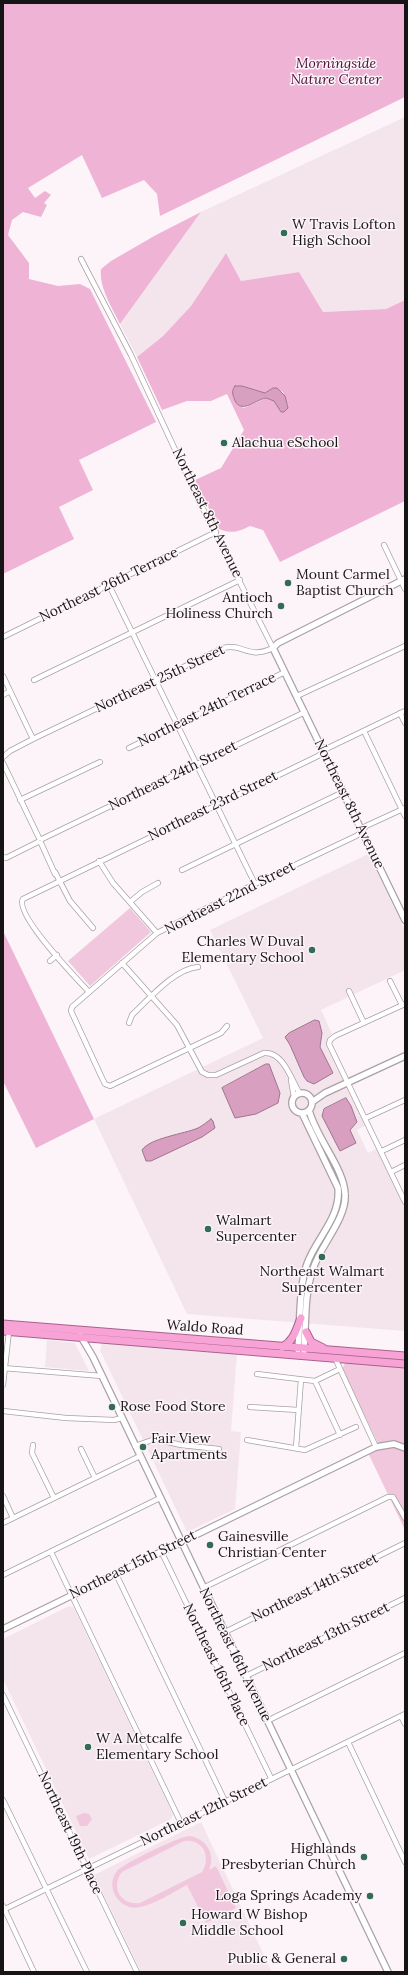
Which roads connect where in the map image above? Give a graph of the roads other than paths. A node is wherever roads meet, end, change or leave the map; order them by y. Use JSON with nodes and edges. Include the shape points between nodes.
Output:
{"nodes":[{"id":1,"x":81,"y":259,"type":"dead end"},
{"id":2,"x":216,"y":532,"type":"junction"},
{"id":3,"x":384,"y":544,"type":"dead end"},
{"id":4,"x":240,"y":580,"type":"junction"},
{"id":5,"x":403,"y":580,"type":"edge"},
{"id":6,"x":109,"y":585,"type":"junction"},
{"id":7,"x":405,"y":589,"type":"edge"},
{"id":8,"x":132,"y":632,"type":"junction"},
{"id":9,"x":3,"y":636,"type":"edge"},
{"id":10,"x":405,"y":646,"type":"edge"},
{"id":11,"x":273,"y":648,"type":"junction"},
{"id":12,"x":285,"y":672,"type":"junction"},
{"id":13,"x":3,"y":676,"type":"edge"},
{"id":14,"x":34,"y":680,"type":"dead end"},
{"id":15,"x":155,"y":680,"type":"junction"},
{"id":16,"x":10,"y":691,"type":"junction"},
{"id":17,"x":3,"y":695,"type":"edge"},
{"id":18,"x":297,"y":696,"type":"junction"},
{"id":19,"x":305,"y":712,"type":"junction"},
{"id":20,"x":403,"y":712,"type":"edge"},
{"id":21,"x":405,"y":723,"type":"edge"},
{"id":22,"x":176,"y":725,"type":"junction"},
{"id":23,"x":364,"y":731,"type":"junction"},
{"id":24,"x":34,"y":739,"type":"junction"},
{"id":25,"x":129,"y":748,"type":"dead end"},
{"id":26,"x":324,"y":752,"type":"junction"},
{"id":27,"x":3,"y":756,"type":"edge"},
{"id":28,"x":100,"y":762,"type":"dead end"},
{"id":29,"x":3,"y":763,"type":"edge"},
{"id":30,"x":196,"y":764,"type":"junction"},
{"id":31,"x":343,"y":792,"type":"junction"},
{"id":32,"x":20,"y":800,"type":"junction"},
{"id":33,"x":216,"y":805,"type":"junction"},
{"id":34,"x":403,"y":809,"type":"edge"},
{"id":35,"x":405,"y":816,"type":"edge"},
{"id":36,"x":362,"y":832,"type":"junction"},
{"id":37,"x":40,"y":841,"type":"junction"},
{"id":38,"x":235,"y":844,"type":"junction"},
{"id":39,"x":3,"y":857,"type":"edge"},
{"id":40,"x":99,"y":861,"type":"junction"},
{"id":41,"x":182,"y":870,"type":"dead end"},
{"id":42,"x":54,"y":872,"type":"junction"},
{"id":43,"x":60,"y":880,"type":"junction"},
{"id":44,"x":55,"y":883,"type":"junction"},
{"id":45,"x":158,"y":884,"type":"dead end"},
{"id":46,"x":255,"y":884,"type":"junction"},
{"id":47,"x":130,"y":902,"type":"junction"},
{"id":48,"x":402,"y":908,"type":"edge"},
{"id":49,"x":405,"y":920,"type":"edge"},
{"id":50,"x":93,"y":928,"type":"dead end"},
{"id":51,"x":157,"y":933,"type":"junction"},
{"id":52,"x":56,"y":955,"type":"junction"},
{"id":53,"x":50,"y":961,"type":"dead end"},
{"id":54,"x":122,"y":963,"type":"junction"},
{"id":55,"x":198,"y":967,"type":"dead end"},
{"id":56,"x":390,"y":981,"type":"dead end"},
{"id":57,"x":349,"y":991,"type":"dead end"},
{"id":58,"x":89,"y":992,"type":"junction"},
{"id":59,"x":152,"y":997,"type":"junction"},
{"id":60,"x":404,"y":1004,"type":"edge"},
{"id":61,"x":129,"y":1023,"type":"dead end"},
{"id":62,"x":364,"y":1023,"type":"junction"},
{"id":63,"x":227,"y":1026,"type":"dead end"},
{"id":64,"x":190,"y":1048,"type":"junction"},
{"id":65,"x":405,"y":1056,"type":"edge"},
{"id":66,"x":290,"y":1077,"type":"junction"},
{"id":67,"x":348,"y":1082,"type":"junction"},
{"id":68,"x":325,"y":1093,"type":"junction"},
{"id":69,"x":300,"y":1094,"type":"junction"},
{"id":70,"x":309,"y":1096,"type":"junction"},
{"id":71,"x":294,"y":1097,"type":"junction"},
{"id":72,"x":405,"y":1100,"type":"edge"},
{"id":73,"x":312,"y":1102,"type":"junction"},
{"id":74,"x":309,"y":1110,"type":"junction"},
{"id":75,"x":302,"y":1113,"type":"junction"},
{"id":76,"x":366,"y":1118,"type":"junction"},
{"id":77,"x":405,"y":1140,"type":"edge"},
{"id":78,"x":382,"y":1151,"type":"junction"},
{"id":79,"x":405,"y":1165,"type":"edge"},
{"id":80,"x":391,"y":1172,"type":"junction"},
{"id":81,"x":405,"y":1202,"type":"edge"},
{"id":82,"x":323,"y":1240,"type":"junction"},
{"id":83,"x":301,"y":1318,"type":"junction"},
{"id":84,"x":6,"y":1328,"type":"edge"},
{"id":85,"x":306,"y":1332,"type":"junction"},
{"id":86,"x":80,"y":1333,"type":"junction"},
{"id":87,"x":282,"y":1347,"type":"junction"},
{"id":88,"x":327,"y":1350,"type":"junction"},
{"id":89,"x":301,"y":1352,"type":"junction"},
{"id":90,"x":405,"y":1356,"type":"edge"},
{"id":91,"x":335,"y":1358,"type":"junction"},
{"id":92,"x":405,"y":1364,"type":"edge"},
{"id":93,"x":4,"y":1368,"type":"edge"},
{"id":94,"x":340,"y":1369,"type":"junction"},
{"id":95,"x":256,"y":1374,"type":"dead end"},
{"id":96,"x":102,"y":1376,"type":"junction"},
{"id":97,"x":301,"y":1379,"type":"junction"},
{"id":98,"x":315,"y":1381,"type":"junction"},
{"id":99,"x":3,"y":1385,"type":"edge"},
{"id":100,"x":250,"y":1407,"type":"dead end"},
{"id":101,"x":298,"y":1410,"type":"junction"},
{"id":102,"x":3,"y":1411,"type":"edge"},
{"id":103,"x":122,"y":1418,"type":"junction"},
{"id":104,"x":356,"y":1427,"type":"dead end"},
{"id":105,"x":340,"y":1435,"type":"junction"},
{"id":106,"x":247,"y":1440,"type":"dead end"},
{"id":107,"x":33,"y":1445,"type":"dead end"},
{"id":108,"x":135,"y":1446,"type":"junction"},
{"id":109,"x":376,"y":1447,"type":"junction"},
{"id":110,"x":296,"y":1448,"type":"junction"},
{"id":111,"x":405,"y":1448,"type":"edge"},
{"id":112,"x":81,"y":1449,"type":"dead end"},
{"id":113,"x":219,"y":1449,"type":"dead end"},
{"id":114,"x":140,"y":1456,"type":"junction"},
{"id":115,"x":95,"y":1478,"type":"junction"},
{"id":116,"x":3,"y":1496,"type":"edge"},
{"id":117,"x":54,"y":1498,"type":"junction"},
{"id":118,"x":160,"y":1498,"type":"junction"},
{"id":119,"x":13,"y":1518,"type":"junction"},
{"id":120,"x":405,"y":1518,"type":"edge"},
{"id":121,"x":3,"y":1523,"type":"edge"},
{"id":122,"x":181,"y":1542,"type":"junction"},
{"id":123,"x":405,"y":1543,"type":"edge"},
{"id":124,"x":161,"y":1551,"type":"junction"},
{"id":125,"x":51,"y":1552,"type":"junction"},
{"id":126,"x":116,"y":1574,"type":"junction"},
{"id":127,"x":3,"y":1575,"type":"edge"},
{"id":128,"x":203,"y":1588,"type":"junction"},
{"id":129,"x":72,"y":1595,"type":"junction"},
{"id":130,"x":405,"y":1598,"type":"edge"},
{"id":131,"x":3,"y":1629,"type":"edge"},
{"id":132,"x":225,"y":1632,"type":"junction"},
{"id":133,"x":405,"y":1653,"type":"edge"},
{"id":134,"x":246,"y":1676,"type":"junction"},
{"id":135,"x":3,"y":1695,"type":"edge"},
{"id":136,"x":403,"y":1715,"type":"edge"},
{"id":137,"x":267,"y":1721,"type":"junction"},
{"id":138,"x":405,"y":1724,"type":"edge"},
{"id":139,"x":348,"y":1742,"type":"junction"},
{"id":140,"x":291,"y":1769,"type":"junction"},
{"id":141,"x":271,"y":1778,"type":"junction"},
{"id":142,"x":3,"y":1800,"type":"edge"},
{"id":143,"x":225,"y":1801,"type":"junction"},
{"id":144,"x":181,"y":1823,"type":"junction"},
{"id":145,"x":405,"y":1862,"type":"edge"},
{"id":146,"x":88,"y":1870,"type":"junction"},
{"id":147,"x":47,"y":1889,"type":"junction"},
{"id":148,"x":4,"y":1909,"type":"edge"},
{"id":149,"x":34,"y":1972,"type":"edge"},
{"id":150,"x":87,"y":1972,"type":"edge"},
{"id":151,"x":137,"y":1972,"type":"edge"},
{"id":152,"x":388,"y":1972,"type":"edge"}],
"edges":[{"from":1,"to":2,"type":"street","name":"Northeast 8th Avenue","via":[[131,355]]},
{"from":2,"to":4,"type":"street","name":"Northeast 8th Avenue"},
{"from":2,"to":6,"type":"street","name":"Northeast 26th Terrace"},
{"from":3,"to":5,"type":"street"},
{"from":4,"to":8,"type":"street"},
{"from":4,"to":11,"type":"street","name":"Northeast 8th Avenue"},
{"from":5,"to":7,"type":"street"},
{"from":5,"to":11,"type":"street","name":"Northeast 25th Street","via":[[278,643]]},
{"from":6,"to":8,"type":"street"},
{"from":6,"to":9,"type":"street","name":"Northeast 26th Terrace"},
{"from":8,"to":14,"type":"street"},
{"from":8,"to":15,"type":"street"},
{"from":10,"to":18,"type":"street"},
{"from":11,"to":12,"type":"street","name":"Northeast 8th Avenue"},
{"from":11,"to":15,"type":"street","name":"Northeast 25th Street","via":[[257,654],[234,647],[223,648]]},
{"from":12,"to":18,"type":"street","name":"Northeast 8th Avenue"},
{"from":12,"to":22,"type":"street","name":"Northeast 24th Terrace"},
{"from":13,"to":16,"type":"street"},
{"from":15,"to":22,"type":"street"},
{"from":15,"to":24,"type":"street","name":"Northeast 25th Street"},
{"from":16,"to":17,"type":"street"},
{"from":16,"to":24,"type":"street"},
{"from":18,"to":19,"type":"street","name":"Northeast 8th Avenue"},
{"from":19,"to":26,"type":"street","name":"Northeast 8th Avenue"},
{"from":19,"to":30,"type":"street","name":"Northeast 24th Street"},
{"from":20,"to":21,"type":"street"},
{"from":20,"to":23,"type":"street","name":"Northeast 23rd Street"},
{"from":22,"to":25,"type":"street","name":"Northeast 24th Terrace"},
{"from":22,"to":30,"type":"street"},
{"from":23,"to":26,"type":"street","name":"Northeast 23rd Street"},
{"from":23,"to":34,"type":"street"},
{"from":24,"to":27,"type":"street","name":"Northeast 25th Street"},
{"from":26,"to":31,"type":"street","name":"Northeast 8th Avenue"},
{"from":26,"to":33,"type":"street","name":"Northeast 23rd Street"},
{"from":28,"to":32,"type":"street"},
{"from":29,"to":32,"type":"street"},
{"from":30,"to":33,"type":"street"},
{"from":30,"to":37,"type":"street","name":"Northeast 24th Street"},
{"from":31,"to":36,"type":"street","name":"Northeast 8th Avenue"},
{"from":31,"to":38,"type":"street"},
{"from":32,"to":37,"type":"street"},
{"from":33,"to":38,"type":"street"},
{"from":33,"to":40,"type":"street","name":"Northeast 23rd Street"},
{"from":34,"to":35,"type":"street"},
{"from":34,"to":36,"type":"street","name":"Northeast 22nd Street","via":[[366,826]]},
{"from":36,"to":46,"type":"street","name":"Northeast 22nd Street"},
{"from":36,"to":48,"type":"street","name":"Northeast 8th Avenue"},
{"from":37,"to":39,"type":"street","name":"Northeast 24th Street","via":[[6,858]]},
{"from":37,"to":42,"type":"street"},
{"from":38,"to":41,"type":"street"},
{"from":38,"to":46,"type":"street"},
{"from":40,"to":43,"type":"street","name":"Northeast 23rd Street"},
{"from":40,"to":47,"type":"street","via":[[106,874]]},
{"from":42,"to":43,"type":"street"},
{"from":42,"to":44,"type":"street"},
{"from":43,"to":44,"type":"street","name":"Northeast 23rd Street"},
{"from":43,"to":50,"type":"street","via":[[70,901]]},
{"from":44,"to":52,"type":"street","name":"Northeast 23rd Street","via":[[22,902],[24,912],[34,928]]},
{"from":45,"to":47,"type":"street"},
{"from":46,"to":51,"type":"street","name":"Northeast 22nd Street"},
{"from":47,"to":51,"type":"street"},
{"from":48,"to":49,"type":"street","name":"Northeast 8th Avenue"},
{"from":51,"to":54,"type":"street","name":"Northeast 22nd Street"},
{"from":52,"to":53,"type":"street"},
{"from":52,"to":58,"type":"street"},
{"from":54,"to":58,"type":"street","name":"Northeast 22nd Street"},
{"from":54,"to":59,"type":"street"},
{"from":55,"to":59,"type":"street","via":[[188,968],[178,974]]},
{"from":56,"to":60,"type":"street"},
{"from":57,"to":62,"type":"street"},
{"from":58,"to":64,"type":"street","name":"Northeast 22nd Street","via":[[72,1007],[71,1011],[106,1084],[110,1086]]},
{"from":59,"to":61,"type":"street","via":[[132,1015]]},
{"from":59,"to":64,"type":"street","via":[[177,1025]]},
{"from":60,"to":62,"type":"street"},
{"from":62,"to":67,"type":"street","via":[[330,1040],[330,1049]]},
{"from":63,"to":64,"type":"street","via":[[221,1033]]},
{"from":64,"to":66,"type":"street","via":[[202,1072],[208,1075],[216,1075],[270,1052],[282,1061]]},
{"from":65,"to":67,"type":"street"},
{"from":66,"to":69,"type":"street"},
{"from":66,"to":71,"type":"street"},
{"from":67,"to":68,"type":"street"},
{"from":67,"to":76,"type":"street"},
{"from":68,"to":70,"type":"street"},
{"from":68,"to":73,"type":"street"},
{"from":69,"to":70,"type":"street"},
{"from":69,"to":71,"type":"street"},
{"from":70,"to":73,"type":"street"},
{"from":71,"to":75,"type":"street","via":[[293,1108]]},
{"from":72,"to":76,"type":"street"},
{"from":73,"to":74,"type":"street"},
{"from":74,"to":75,"type":"street"},
{"from":74,"to":82,"type":"street","via":[[346,1193],[342,1212]]},
{"from":75,"to":82,"type":"street","via":[[338,1188],[337,1209]]},
{"from":76,"to":78,"type":"street"},
{"from":77,"to":78,"type":"street"},
{"from":78,"to":80,"type":"street"},
{"from":79,"to":80,"type":"street"},
{"from":80,"to":81,"type":"street"},
{"from":82,"to":83,"type":"street","via":[[305,1270]]},
{"from":82,"to":85,"type":"street","via":[[311,1276]]},
{"from":83,"to":87,"type":"highway","via":[[294,1337]]},
{"from":83,"to":89,"type":"street"},
{"from":84,"to":86,"type":"highway","name":"Waldo Road"},
{"from":84,"to":86,"type":"highway","name":"Waldo Road","via":[[43,1334]]},
{"from":84,"to":93,"type":"street"},
{"from":85,"to":88,"type":"highway","via":[[311,1342]]},
{"from":85,"to":89,"type":"street"},
{"from":86,"to":87,"type":"highway","name":"Waldo Road"},
{"from":86,"to":89,"type":"highway","name":"Waldo Road"},
{"from":86,"to":96,"type":"street","name":"Northeast 16th Avenue"},
{"from":87,"to":89,"type":"highway","name":"Waldo Road"},
{"from":88,"to":89,"type":"highway","name":"Waldo Road"},
{"from":88,"to":90,"type":"highway","name":"Waldo Road"},
{"from":89,"to":91,"type":"highway","name":"Waldo Road"},
{"from":91,"to":92,"type":"highway","name":"Waldo Road"},
{"from":91,"to":94,"type":"street"},
{"from":93,"to":96,"type":"street"},
{"from":93,"to":99,"type":"street"},
{"from":94,"to":98,"type":"street"},
{"from":94,"to":109,"type":"street"},
{"from":95,"to":97,"type":"street"},
{"from":96,"to":103,"type":"street","name":"Northeast 16th Avenue"},
{"from":97,"to":98,"type":"street"},
{"from":97,"to":101,"type":"street"},
{"from":98,"to":105,"type":"street"},
{"from":100,"to":101,"type":"street"},
{"from":101,"to":110,"type":"street"},
{"from":102,"to":103,"type":"street","via":[[59,1418]]},
{"from":103,"to":108,"type":"street","name":"Northeast 16th Avenue"},
{"from":104,"to":105,"type":"street"},
{"from":105,"to":110,"type":"street","via":[[312,1448]]},
{"from":106,"to":110,"type":"street"},
{"from":107,"to":117,"type":"street","via":[[32,1453]]},
{"from":108,"to":113,"type":"street","via":[[154,1439]]},
{"from":108,"to":114,"type":"street","name":"Northeast 16th Avenue"},
{"from":109,"to":111,"type":"street","name":"Northeast 15th Street","via":[[394,1444]]},
{"from":109,"to":122,"type":"street","name":"Northeast 15th Street"},
{"from":112,"to":115,"type":"street"},
{"from":114,"to":115,"type":"street"},
{"from":114,"to":118,"type":"street","name":"Northeast 16th Avenue"},
{"from":115,"to":117,"type":"street"},
{"from":116,"to":119,"type":"street"},
{"from":117,"to":119,"type":"street"},
{"from":118,"to":122,"type":"street","name":"Northeast 16th Avenue"},
{"from":118,"to":125,"type":"street"},
{"from":119,"to":121,"type":"street"},
{"from":120,"to":128,"type":"street","via":[[397,1503],[388,1497]]},
{"from":122,"to":124,"type":"street","name":"Northeast 15th Street"},
{"from":122,"to":128,"type":"street","name":"Northeast 16th Avenue"},
{"from":123,"to":132,"type":"street","name":"Northeast 14th Street"},
{"from":124,"to":126,"type":"street","name":"Northeast 15th Street"},
{"from":124,"to":141,"type":"street","name":"Northeast 16th Place"},
{"from":125,"to":127,"type":"street"},
{"from":125,"to":129,"type":"street"},
{"from":126,"to":129,"type":"street","name":"Northeast 15th Street"},
{"from":126,"to":143,"type":"street"},
{"from":128,"to":132,"type":"street","name":"Northeast 16th Avenue"},
{"from":129,"to":131,"type":"street","name":"Northeast 15th Street"},
{"from":129,"to":144,"type":"street"},
{"from":130,"to":134,"type":"street","name":"Northeast 13th Street"},
{"from":132,"to":134,"type":"street","name":"Northeast 16th Avenue"},
{"from":133,"to":137,"type":"street"},
{"from":134,"to":137,"type":"street","name":"Northeast 16th Avenue"},
{"from":135,"to":146,"type":"street","name":"Northeast 19th Place"},
{"from":136,"to":138,"type":"street"},
{"from":136,"to":139,"type":"street","name":"Northeast 12th Street"},
{"from":137,"to":140,"type":"street","name":"Northeast 16th Avenue"},
{"from":139,"to":140,"type":"street","name":"Northeast 12th Street"},
{"from":139,"to":145,"type":"street"},
{"from":140,"to":141,"type":"street","name":"Northeast 12th Street"},
{"from":140,"to":152,"type":"street","name":"Northeast 16th Avenue"},
{"from":141,"to":143,"type":"street","name":"Northeast 12th Street"},
{"from":142,"to":147,"type":"street"},
{"from":143,"to":144,"type":"street","name":"Northeast 12th Street"},
{"from":144,"to":146,"type":"street","name":"Northeast 12th Street"},
{"from":146,"to":147,"type":"street","name":"Northeast 12th Street"},
{"from":146,"to":151,"type":"street","name":"Northeast 19th Place"},
{"from":147,"to":148,"type":"street","name":"Northeast 12th Street"},
{"from":147,"to":150,"type":"street"},
{"from":148,"to":149,"type":"street"}]}
